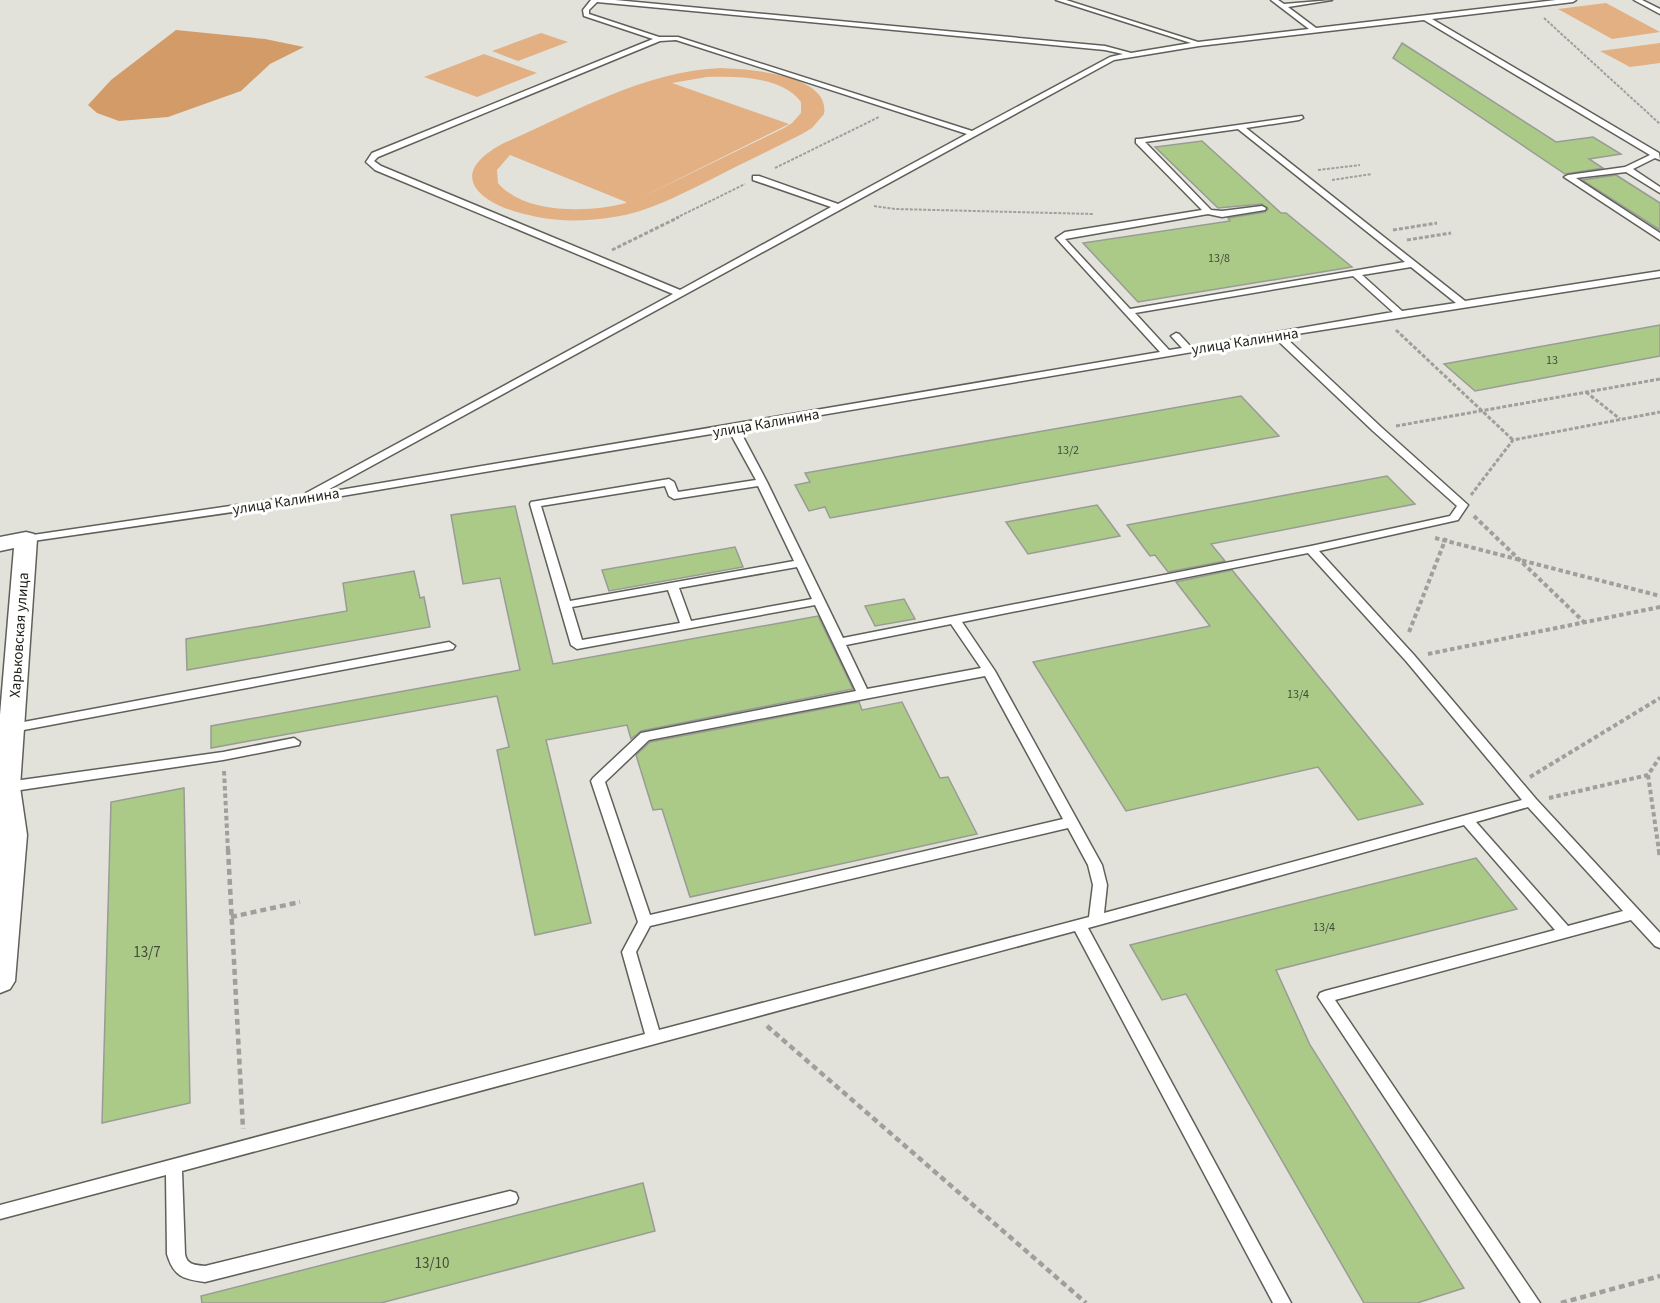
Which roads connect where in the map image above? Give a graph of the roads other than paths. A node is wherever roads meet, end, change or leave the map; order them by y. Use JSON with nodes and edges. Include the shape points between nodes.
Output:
{"nodes":[{"id":1,"x":595,"y":0,"type":"edge"},
{"id":2,"x":1059,"y":0,"type":"edge"},
{"id":3,"x":1274,"y":0,"type":"edge"},
{"id":4,"x":1329,"y":0,"type":"edge"},
{"id":5,"x":1573,"y":0,"type":"edge"},
{"id":6,"x":1637,"y":0,"type":"edge"},
{"id":7,"x":1282,"y":6,"type":"junction"},
{"id":8,"x":1660,"y":12,"type":"edge"},
{"id":9,"x":1426,"y":18,"type":"junction"},
{"id":10,"x":1316,"y":31,"type":"junction"},
{"id":11,"x":659,"y":39,"type":"junction"},
{"id":12,"x":1199,"y":44,"type":"junction"},
{"id":13,"x":1129,"y":54,"type":"junction"},
{"id":14,"x":1299,"y":118,"type":"dead end"},
{"id":15,"x":1240,"y":127,"type":"junction"},
{"id":16,"x":974,"y":134,"type":"junction"},
{"id":17,"x":1658,"y":156,"type":"edge"},
{"id":18,"x":1627,"y":169,"type":"junction"},
{"id":19,"x":756,"y":178,"type":"dead end"},
{"id":20,"x":1660,"y":190,"type":"edge"},
{"id":21,"x":838,"y":207,"type":"junction"},
{"id":22,"x":1262,"y":208,"type":"dead end"},
{"id":23,"x":1208,"y":212,"type":"junction"},
{"id":24,"x":1660,"y":237,"type":"edge"},
{"id":25,"x":1410,"y":264,"type":"junction"},
{"id":26,"x":1356,"y":274,"type":"junction"},
{"id":27,"x":1660,"y":274,"type":"edge"},
{"id":28,"x":679,"y":293,"type":"junction"},
{"id":29,"x":1463,"y":304,"type":"junction"},
{"id":30,"x":1127,"y":312,"type":"junction"},
{"id":31,"x":1400,"y":314,"type":"junction"},
{"id":32,"x":1176,"y":336,"type":"dead end"},
{"id":33,"x":1278,"y":336,"type":"junction"},
{"id":34,"x":1189,"y":350,"type":"junction"},
{"id":35,"x":1167,"y":354,"type":"junction"},
{"id":36,"x":733,"y":428,"type":"junction"},
{"id":37,"x":762,"y":482,"type":"junction"},
{"id":38,"x":303,"y":499,"type":"junction"},
{"id":39,"x":26,"y":539,"type":"junction"},
{"id":40,"x":0,"y":544,"type":"edge"},
{"id":41,"x":1311,"y":549,"type":"junction"},
{"id":42,"x":800,"y":563,"type":"junction"},
{"id":43,"x":672,"y":585,"type":"junction"},
{"id":44,"x":819,"y":601,"type":"junction"},
{"id":45,"x":565,"y":605,"type":"junction"},
{"id":46,"x":954,"y":620,"type":"junction"},
{"id":47,"x":687,"y":625,"type":"junction"},
{"id":48,"x":839,"y":643,"type":"junction"},
{"id":49,"x":449,"y":646,"type":"dead end"},
{"id":50,"x":989,"y":671,"type":"junction"},
{"id":51,"x":863,"y":694,"type":"junction"},
{"id":52,"x":13,"y":728,"type":"junction"},
{"id":53,"x":294,"y":742,"type":"dead end"},
{"id":54,"x":6,"y":771,"type":"edge"},
{"id":55,"x":1531,"y":802,"type":"junction"},
{"id":56,"x":1466,"y":819,"type":"junction"},
{"id":57,"x":1072,"y":822,"type":"junction"},
{"id":58,"x":7,"y":837,"type":"edge"},
{"id":59,"x":1634,"y":914,"type":"junction"},
{"id":60,"x":1096,"y":920,"type":"junction"},
{"id":61,"x":645,"y":922,"type":"junction"},
{"id":62,"x":1079,"y":925,"type":"junction"},
{"id":63,"x":1565,"y":932,"type":"junction"},
{"id":64,"x":1660,"y":942,"type":"edge"},
{"id":65,"x":0,"y":981,"type":"edge"},
{"id":66,"x":654,"y":1039,"type":"junction"},
{"id":67,"x":174,"y":1167,"type":"junction"},
{"id":68,"x":510,"y":1198,"type":"dead end"},
{"id":69,"x":0,"y":1212,"type":"edge"},
{"id":70,"x":1282,"y":1303,"type":"edge"},
{"id":71,"x":1531,"y":1303,"type":"edge"}],
"edges":[{"from":1,"to":11,"type":"lane","via":[[586,15]]},
{"from":1,"to":13,"type":"lane","via":[[1105,48]]},
{"from":2,"to":12,"type":"lane"},
{"from":3,"to":7,"type":"lane"},
{"from":4,"to":7,"type":"lane"},
{"from":5,"to":9,"type":"lane"},
{"from":6,"to":8,"type":"lane"},
{"from":7,"to":10,"type":"lane"},
{"from":9,"to":10,"type":"lane"},
{"from":9,"to":17,"type":"lane"},
{"from":10,"to":12,"type":"lane"},
{"from":11,"to":16,"type":"lane","via":[[676,38]]},
{"from":11,"to":28,"type":"lane","via":[[375,155],[370,162]]},
{"from":12,"to":13,"type":"lane"},
{"from":13,"to":16,"type":"lane","via":[[1112,58]]},
{"from":14,"to":15,"type":"lane"},
{"from":15,"to":23,"type":"lane","via":[[1139,141]]},
{"from":15,"to":25,"type":"lane"},
{"from":16,"to":21,"type":"lane"},
{"from":17,"to":18,"type":"lane"},
{"from":18,"to":20,"type":"lane"},
{"from":18,"to":24,"type":"lane","via":[[1568,177]]},
{"from":19,"to":21,"type":"lane"},
{"from":21,"to":28,"type":"lane"},
{"from":22,"to":23,"type":"lane","via":[[1222,214]]},
{"from":23,"to":30,"type":"lane","via":[[1061,236]]},
{"from":25,"to":26,"type":"lane"},
{"from":25,"to":29,"type":"lane"},
{"from":26,"to":30,"type":"lane"},
{"from":26,"to":31,"type":"lane"},
{"from":27,"to":29,"type":"lane","name":"улица Калинина"},
{"from":28,"to":38,"type":"lane"},
{"from":29,"to":31,"type":"lane","name":"улица Калинина"},
{"from":30,"to":35,"type":"lane"},
{"from":31,"to":33,"type":"lane","name":"улица Калинина"},
{"from":32,"to":34,"type":"lane"},
{"from":33,"to":34,"type":"lane","name":"улица Калинина"},
{"from":33,"to":41,"type":"lane","via":[[1463,505],[1454,518]]},
{"from":34,"to":35,"type":"lane","name":"улица Калинина"},
{"from":35,"to":36,"type":"lane","name":"улица Калинина"},
{"from":36,"to":37,"type":"lane"},
{"from":36,"to":38,"type":"lane","name":"улица Калинина"},
{"from":37,"to":42,"type":"lane"},
{"from":37,"to":45,"type":"lane","via":[[674,496],[669,482],[535,504]]},
{"from":38,"to":39,"type":"lane","name":"улица Калинина"},
{"from":39,"to":40,"type":"street","name":"улица Калинина"},
{"from":39,"to":52,"type":"street","name":"Харьковская улица"},
{"from":41,"to":46,"type":"lane"},
{"from":41,"to":55,"type":"lane"},
{"from":42,"to":43,"type":"lane"},
{"from":42,"to":44,"type":"lane"},
{"from":43,"to":45,"type":"lane"},
{"from":43,"to":47,"type":"lane"},
{"from":44,"to":47,"type":"lane"},
{"from":44,"to":48,"type":"lane"},
{"from":45,"to":47,"type":"lane","via":[[576,645]]},
{"from":46,"to":48,"type":"lane"},
{"from":46,"to":50,"type":"lane"},
{"from":48,"to":51,"type":"lane"},
{"from":49,"to":52,"type":"lane"},
{"from":50,"to":51,"type":"lane"},
{"from":50,"to":57,"type":"lane"},
{"from":51,"to":61,"type":"lane","via":[[645,736],[598,781]]},
{"from":52,"to":54,"type":"street","name":"Харьковская улица"},
{"from":53,"to":54,"type":"lane","via":[[223,756]]},
{"from":54,"to":58,"type":"street","name":"Харьковская улица"},
{"from":55,"to":56,"type":"lane"},
{"from":55,"to":59,"type":"lane"},
{"from":56,"to":60,"type":"lane"},
{"from":56,"to":63,"type":"lane"},
{"from":57,"to":60,"type":"lane","via":[[1095,865],[1100,885]]},
{"from":57,"to":61,"type":"lane"},
{"from":58,"to":65,"type":"street","name":"Харьковская улица"},
{"from":59,"to":63,"type":"lane"},
{"from":59,"to":64,"type":"lane"},
{"from":60,"to":62,"type":"lane"},
{"from":61,"to":66,"type":"lane","via":[[629,952]]},
{"from":62,"to":66,"type":"lane"},
{"from":62,"to":70,"type":"lane"},
{"from":63,"to":71,"type":"lane","via":[[1325,997]]},
{"from":66,"to":67,"type":"lane"},
{"from":67,"to":68,"type":"lane","via":[[179,1265],[189,1272],[204,1274]]},
{"from":67,"to":69,"type":"lane"}]}
